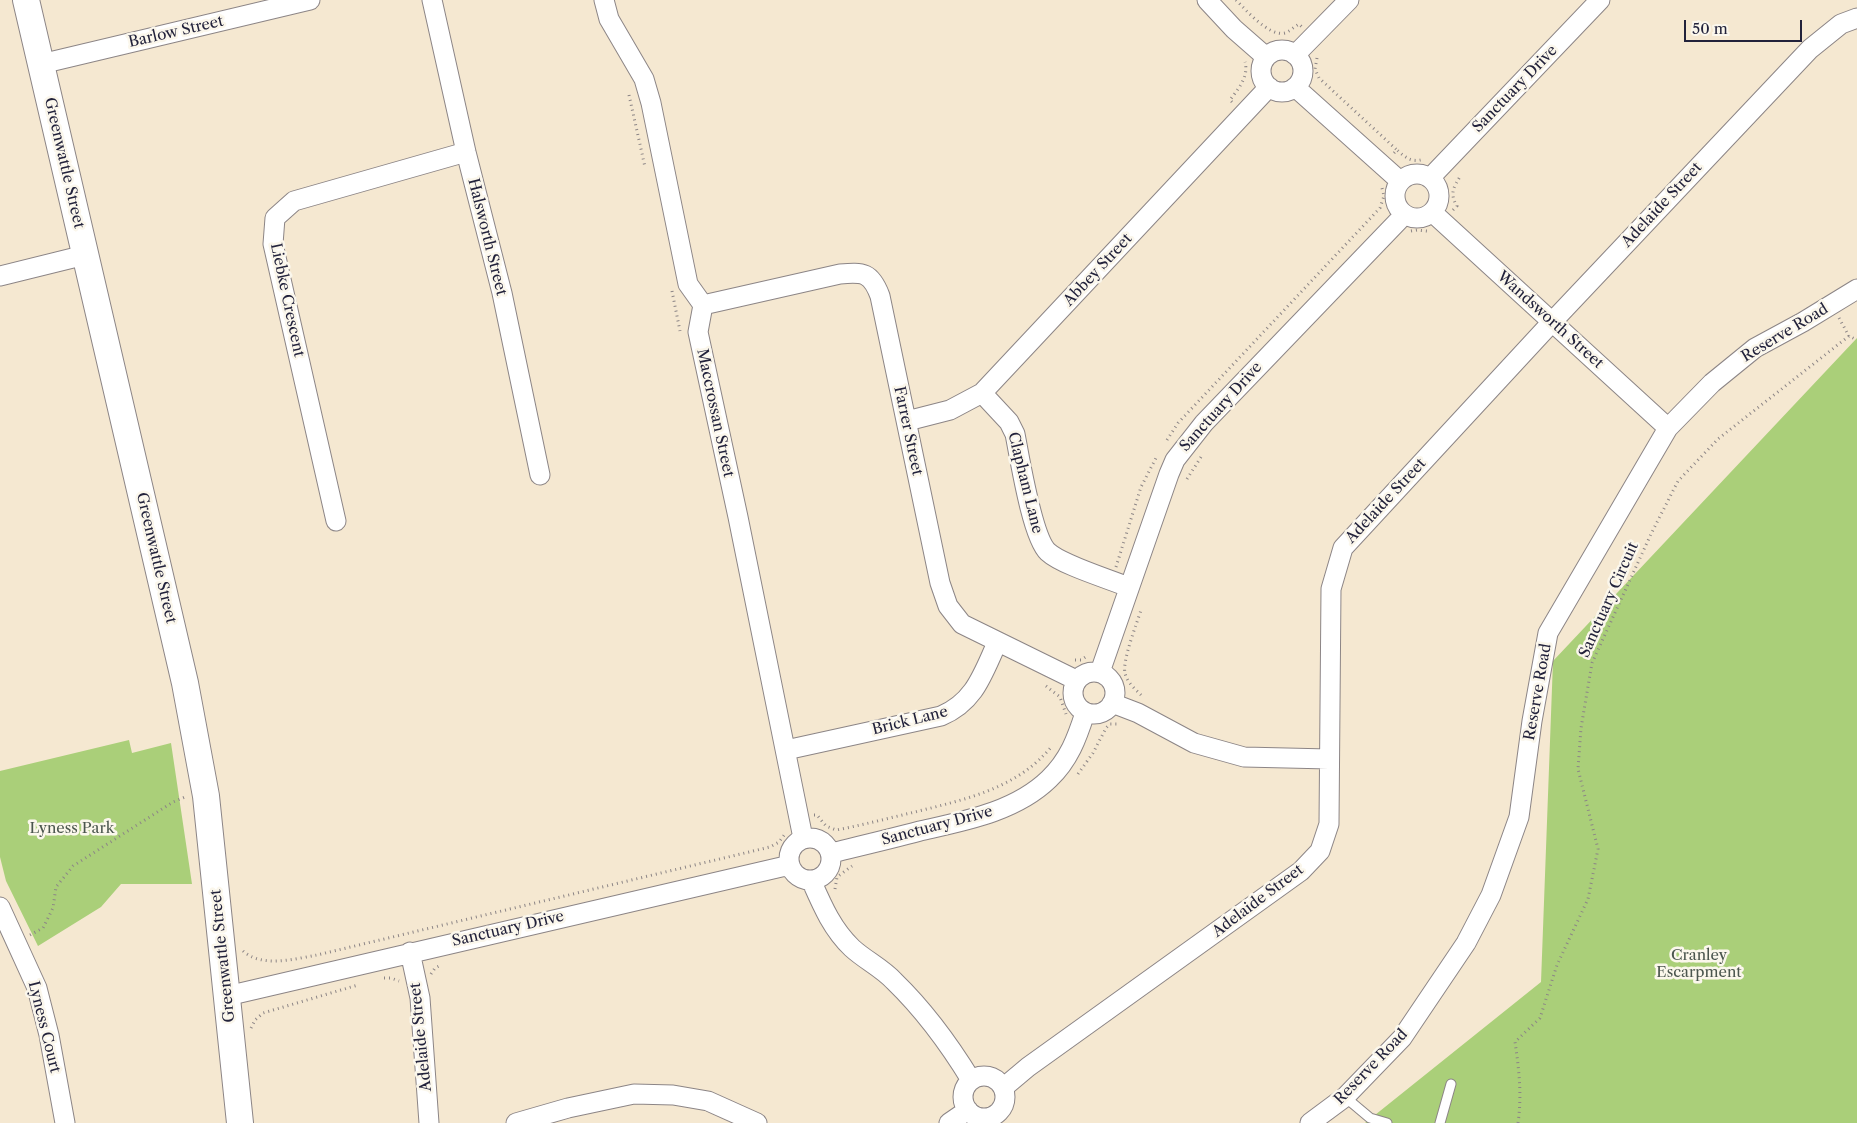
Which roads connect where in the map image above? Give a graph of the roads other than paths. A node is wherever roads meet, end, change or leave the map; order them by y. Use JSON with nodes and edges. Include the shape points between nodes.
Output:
{"nodes":[{"id":1,"x":26,"y":0,"type":"edge"},
{"id":2,"x":310,"y":0,"type":"edge"},
{"id":3,"x":432,"y":0,"type":"edge"},
{"id":4,"x":604,"y":0,"type":"edge"},
{"id":5,"x":1207,"y":0,"type":"edge"},
{"id":6,"x":1348,"y":0,"type":"edge"},
{"id":7,"x":1600,"y":0,"type":"edge"},
{"id":8,"x":1857,"y":18,"type":"edge"},
{"id":9,"x":1295,"y":55,"type":"junction"},
{"id":10,"x":1266,"y":57,"type":"junction"},
{"id":11,"x":41,"y":64,"type":"junction"},
{"id":12,"x":1269,"y":87,"type":"junction"},
{"id":13,"x":1295,"y":87,"type":"junction"},
{"id":14,"x":466,"y":152,"type":"junction"},
{"id":15,"x":1430,"y":178,"type":"junction"},
{"id":16,"x":1400,"y":181,"type":"junction"},
{"id":17,"x":1432,"y":212,"type":"junction"},
{"id":18,"x":1404,"y":214,"type":"junction"},
{"id":19,"x":85,"y":255,"type":"junction"},
{"id":20,"x":0,"y":276,"type":"edge"},
{"id":21,"x":1857,"y":289,"type":"edge"},
{"id":22,"x":703,"y":305,"type":"junction"},
{"id":23,"x":1552,"y":322,"type":"junction"},
{"id":24,"x":982,"y":393,"type":"junction"},
{"id":25,"x":907,"y":421,"type":"junction"},
{"id":26,"x":1668,"y":428,"type":"junction"},
{"id":27,"x":540,"y":475,"type":"dead end"},
{"id":28,"x":336,"y":521,"type":"dead end"},
{"id":29,"x":1120,"y":584,"type":"junction"},
{"id":30,"x":997,"y":643,"type":"junction"},
{"id":31,"x":1100,"y":672,"type":"junction"},
{"id":32,"x":1076,"y":680,"type":"junction"},
{"id":33,"x":1112,"y":704,"type":"junction"},
{"id":34,"x":1085,"y":713,"type":"junction"},
{"id":35,"x":786,"y":750,"type":"junction"},
{"id":36,"x":1330,"y":759,"type":"junction"},
{"id":37,"x":803,"y":838,"type":"junction"},
{"id":38,"x":831,"y":853,"type":"junction"},
{"id":39,"x":790,"y":865,"type":"junction"},
{"id":40,"x":811,"y":880,"type":"junction"},
{"id":41,"x":0,"y":908,"type":"edge"},
{"id":42,"x":410,"y":952,"type":"junction"},
{"id":43,"x":227,"y":996,"type":"junction"},
{"id":44,"x":972,"y":1080,"type":"junction"},
{"id":45,"x":1451,"y":1084,"type":"dead end"},
{"id":46,"x":1003,"y":1088,"type":"junction"},
{"id":47,"x":1345,"y":1097,"type":"junction"},
{"id":48,"x":968,"y":1110,"type":"junction"},
{"id":49,"x":996,"y":1119,"type":"edge"},
{"id":50,"x":65,"y":1123,"type":"edge"},
{"id":51,"x":240,"y":1123,"type":"edge"},
{"id":52,"x":429,"y":1123,"type":"edge"},
{"id":53,"x":516,"y":1123,"type":"edge"},
{"id":54,"x":757,"y":1123,"type":"edge"},
{"id":55,"x":949,"y":1123,"type":"edge"},
{"id":56,"x":1310,"y":1123,"type":"edge"},
{"id":57,"x":1386,"y":1123,"type":"edge"},
{"id":58,"x":1440,"y":1123,"type":"edge"}],
"edges":[{"from":1,"to":11,"type":"main road","name":"Greenwattle Street"},
{"from":2,"to":11,"type":"street","name":"Barlow Street"},
{"from":3,"to":14,"type":"street","name":"Halsworth Street"},
{"from":4,"to":22,"type":"street","via":[[609,19],[644,79],[688,284]]},
{"from":5,"to":10,"type":"street"},
{"from":6,"to":9,"type":"street"},
{"from":7,"to":15,"type":"street","name":"Sanctuary Drive"},
{"from":8,"to":23,"type":"street","name":"Adelaide Street","via":[[1841,24],[1810,49]]},
{"from":9,"to":10,"type":"street","via":[[1277,50]]},
{"from":9,"to":13,"type":"street","via":[[1303,67]]},
{"from":10,"to":12,"type":"street","via":[[1261,76]]},
{"from":11,"to":19,"type":"main road","name":"Greenwattle Street"},
{"from":12,"to":13,"type":"street","via":[[1282,92]]},
{"from":12,"to":24,"type":"street","name":"Abbey Street"},
{"from":13,"to":16,"type":"street"},
{"from":14,"to":27,"type":"street","name":"Halsworth Street","via":[[502,293]]},
{"from":14,"to":28,"type":"street","name":"Liebke Crescent","via":[[294,201],[275,218],[273,244]]},
{"from":15,"to":16,"type":"street","via":[[1424,174],[1412,174]]},
{"from":15,"to":17,"type":"street","via":[[1439,192],[1437,206]]},
{"from":16,"to":18,"type":"street","via":[[1394,198]]},
{"from":17,"to":18,"type":"street","via":[[1420,218]]},
{"from":17,"to":23,"type":"street","name":"Wandsworth Street"},
{"from":18,"to":29,"type":"street","name":"Sanctuary Drive","via":[[1186,444],[1175,460]]},
{"from":19,"to":20,"type":"street"},
{"from":19,"to":43,"type":"main road","name":"Greenwattle Street","via":[[185,683],[206,796]]},
{"from":21,"to":26,"type":"street","name":"Reserve Road","via":[[1755,348],[1712,383]]},
{"from":22,"to":25,"type":"street","name":"Farrer Street","via":[[840,274],[867,276],[875,283],[880,296]]},
{"from":22,"to":35,"type":"street","name":"Maccrossan Street","via":[[698,332]]},
{"from":23,"to":26,"type":"street","name":"Wandsworth Street"},
{"from":23,"to":36,"type":"street","name":"Adelaide Street","via":[[1343,548],[1331,589]]},
{"from":24,"to":25,"type":"street","name":"Abbey Street","via":[[950,410]]},
{"from":24,"to":29,"type":"street","name":"Clapham Lane","via":[[1009,422],[1015,434],[1034,523],[1043,547],[1058,559]]},
{"from":25,"to":30,"type":"street","name":"Farrer Street","via":[[944,597],[962,624]]},
{"from":26,"to":47,"type":"street","name":"Reserve Road","via":[[1548,634],[1519,817],[1491,895],[1466,943],[1402,1038]]},
{"from":29,"to":31,"type":"street","name":"Sanctuary Drive"},
{"from":30,"to":32,"type":"street","name":"Farrer Street"},
{"from":30,"to":35,"type":"street","name":"Brick Lane","via":[[972,693],[953,711]]},
{"from":31,"to":32,"type":"street","via":[[1086,673]]},
{"from":31,"to":33,"type":"street","via":[[1114,687]]},
{"from":32,"to":34,"type":"street","via":[[1073,696],[1079,709]]},
{"from":33,"to":34,"type":"street","via":[[1102,712]]},
{"from":33,"to":36,"type":"street","via":[[1138,712],[1194,743],[1244,757]]},
{"from":34,"to":38,"type":"street","name":"Sanctuary Drive","via":[[1072,750],[1051,778],[1024,797],[1000,810],[967,820]]},
{"from":35,"to":37,"type":"street","name":"Maccrossan Street"},
{"from":36,"to":46,"type":"street","name":"Adelaide Street","via":[[1329,824],[1320,851],[1301,871]]},
{"from":37,"to":38,"type":"street","via":[[821,840]]},
{"from":37,"to":39,"type":"street","via":[[791,848]]},
{"from":38,"to":40,"type":"street","via":[[826,873]]},
{"from":39,"to":40,"type":"street","via":[[797,876]]},
{"from":39,"to":42,"type":"street","name":"Sanctuary Drive"},
{"from":40,"to":44,"type":"street","via":[[834,927],[925,1013]]},
{"from":41,"to":50,"type":"street","name":"Lyness Court","via":[[37,988],[50,1035]]},
{"from":42,"to":43,"type":"street","name":"Sanctuary Drive"},
{"from":42,"to":52,"type":"street","name":"Adelaide Street","via":[[422,1016]]},
{"from":43,"to":51,"type":"main road","name":"Greenwattle Street"},
{"from":44,"to":46,"type":"street","via":[[989,1077]]},
{"from":44,"to":48,"type":"street","via":[[963,1098]]},
{"from":45,"to":58,"type":"lane"},
{"from":46,"to":49,"type":"street","via":[[1004,1100]]},
{"from":47,"to":56,"type":"street","name":"Reserve Road"},
{"from":47,"to":57,"type":"lane","via":[[1370,1118]]},
{"from":48,"to":49,"type":"street","via":[[977,1117]]},
{"from":48,"to":55,"type":"street"},
{"from":53,"to":54,"type":"street","via":[[634,1094],[673,1095],[708,1101]]}]}
